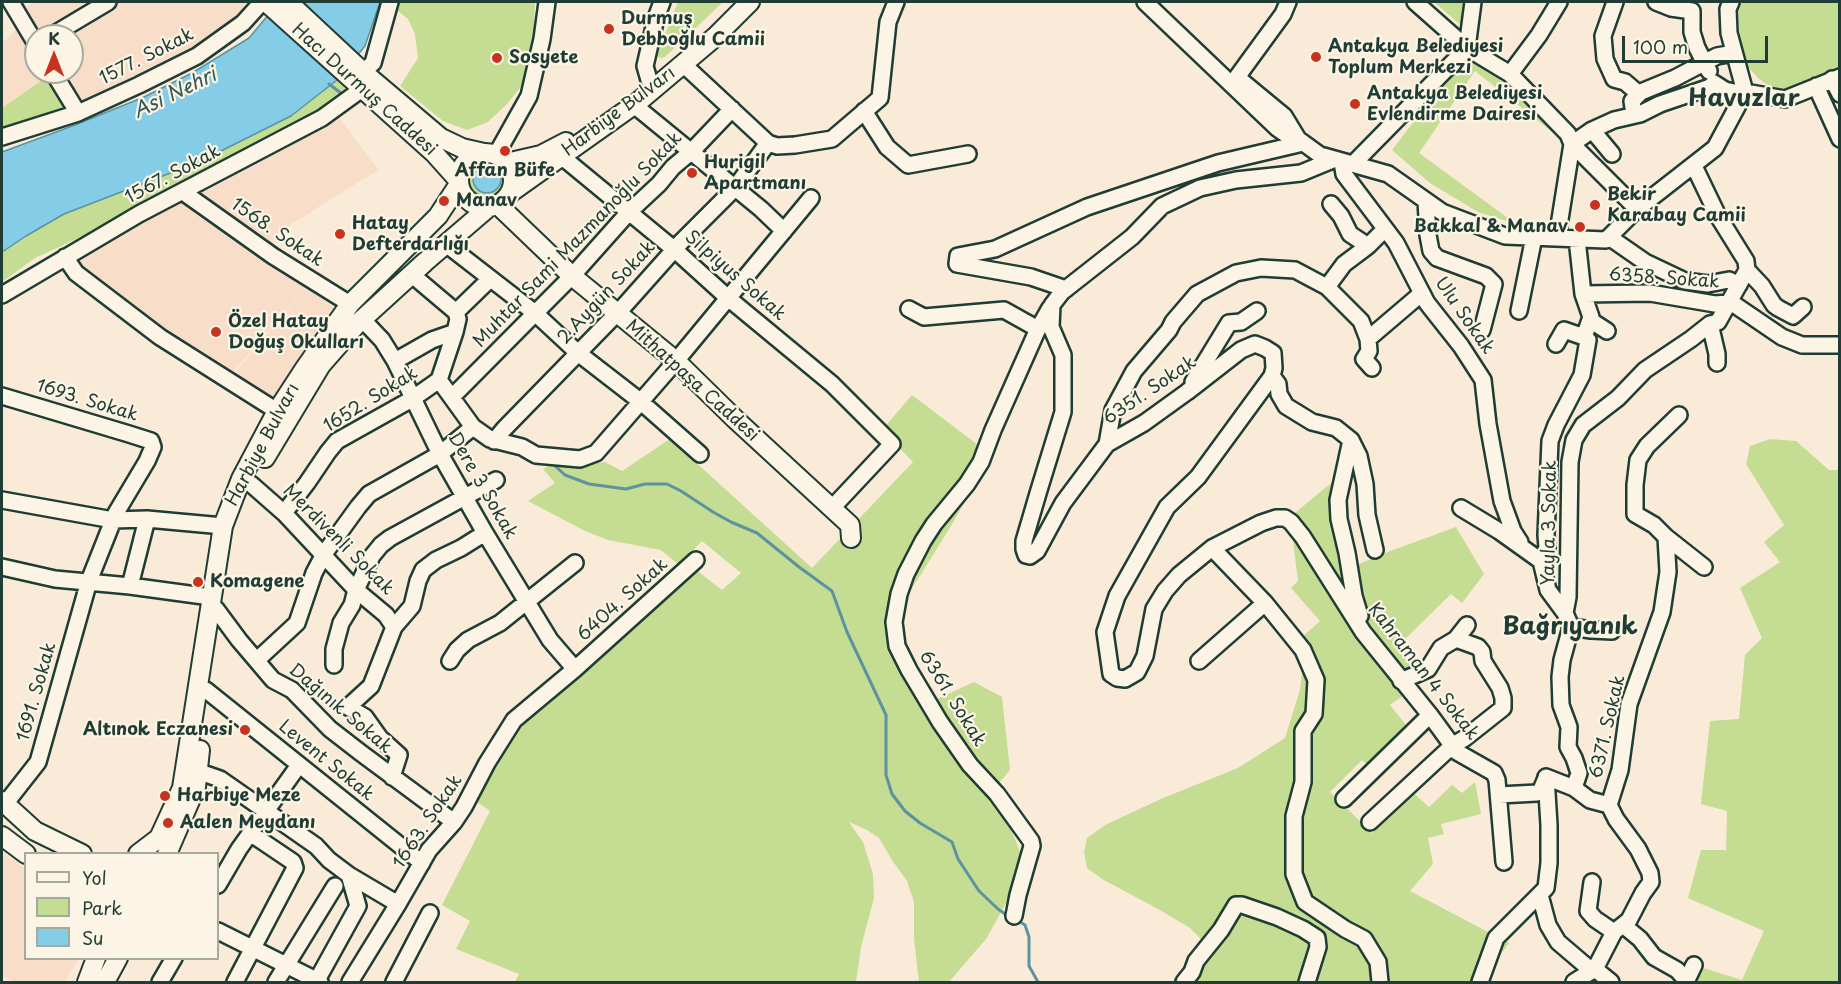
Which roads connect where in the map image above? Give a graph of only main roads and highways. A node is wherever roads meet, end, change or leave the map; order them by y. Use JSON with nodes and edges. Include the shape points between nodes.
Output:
{"nodes":[{"id":1,"x":264,"y":2,"type":"edge"},
{"id":2,"x":288,"y":2,"type":"edge"},
{"id":3,"x":743,"y":2,"type":"edge"},
{"id":4,"x":361,"y":82,"type":"junction"},
{"id":5,"x":652,"y":84,"type":"junction"},
{"id":6,"x":495,"y":157,"type":"junction"},
{"id":7,"x":459,"y":183,"type":"junction"},
{"id":8,"x":499,"y":201,"type":"junction"},
{"id":9,"x":852,"y":538,"type":"dead end"},
{"id":10,"x":213,"y":603,"type":"junction"},
{"id":11,"x":3,"y":803,"type":"edge"},
{"id":12,"x":2,"y":836,"type":"edge"},
{"id":13,"x":24,"y":852,"type":"edge"},
{"id":14,"x":78,"y":852,"type":"edge"},
{"id":15,"x":141,"y":852,"type":"edge"},
{"id":16,"x":168,"y":852,"type":"edge"},
{"id":17,"x":95,"y":960,"type":"edge"},
{"id":18,"x":117,"y":960,"type":"edge"},
{"id":19,"x":87,"y":982,"type":"edge"},
{"id":20,"x":105,"y":982,"type":"edge"}],
"edges":[{"from":1,"to":4,"type":"main road","name":"Hacı Durmuş Caddesi"},
{"from":2,"to":4,"type":"main road","name":"Hacı Durmuş Caddesi"},
{"from":3,"to":5,"type":"main road","name":"Harbiye Bulvarı"},
{"from":3,"to":5,"type":"main road","name":"Harbiye Bulvarı","via":[[715,37]]},
{"from":4,"to":6,"type":"main road","name":"Hacı Durmuş Caddesi","via":[[441,138]]},
{"from":4,"to":7,"type":"main road","name":"Hacı Durmuş Caddesi"},
{"from":5,"to":6,"type":"main road","name":"Harbiye Bulvarı","via":[[578,136],[541,154]]},
{"from":5,"to":8,"type":"main road","name":"Harbiye Bulvarı","via":[[634,105]]},
{"from":6,"to":7,"type":"main road","name":"Harbiye Bulvarı","via":[[475,155],[467,160]]},
{"from":6,"to":8,"type":"main road","via":[[512,177],[512,185]]},
{"from":7,"to":8,"type":"main road","via":[[473,203]]},
{"from":7,"to":10,"type":"main road","name":"Harbiye Bulvarı","via":[[438,216],[350,304],[277,411],[241,479],[223,526]]},
{"from":8,"to":9,"type":"main road","name":"Mithatpaşa Caddesi","via":[[572,276],[676,361],[850,525]]},
{"from":8,"to":10,"type":"main road","name":"Harbiye Bulvarı","via":[[362,319],[321,365],[238,506]]},
{"from":10,"to":15,"type":"main road","name":"Harbiye Bulvarı","via":[[182,788],[159,838]]},
{"from":10,"to":16,"type":"main road","name":"Harbiye Bulvarı","via":[[196,787]]},
{"from":11,"to":14,"type":"main road","via":[[35,831]]},
{"from":12,"to":13,"type":"main road"},
{"from":17,"to":19,"type":"main road"},
{"from":18,"to":20,"type":"main road"}]}
